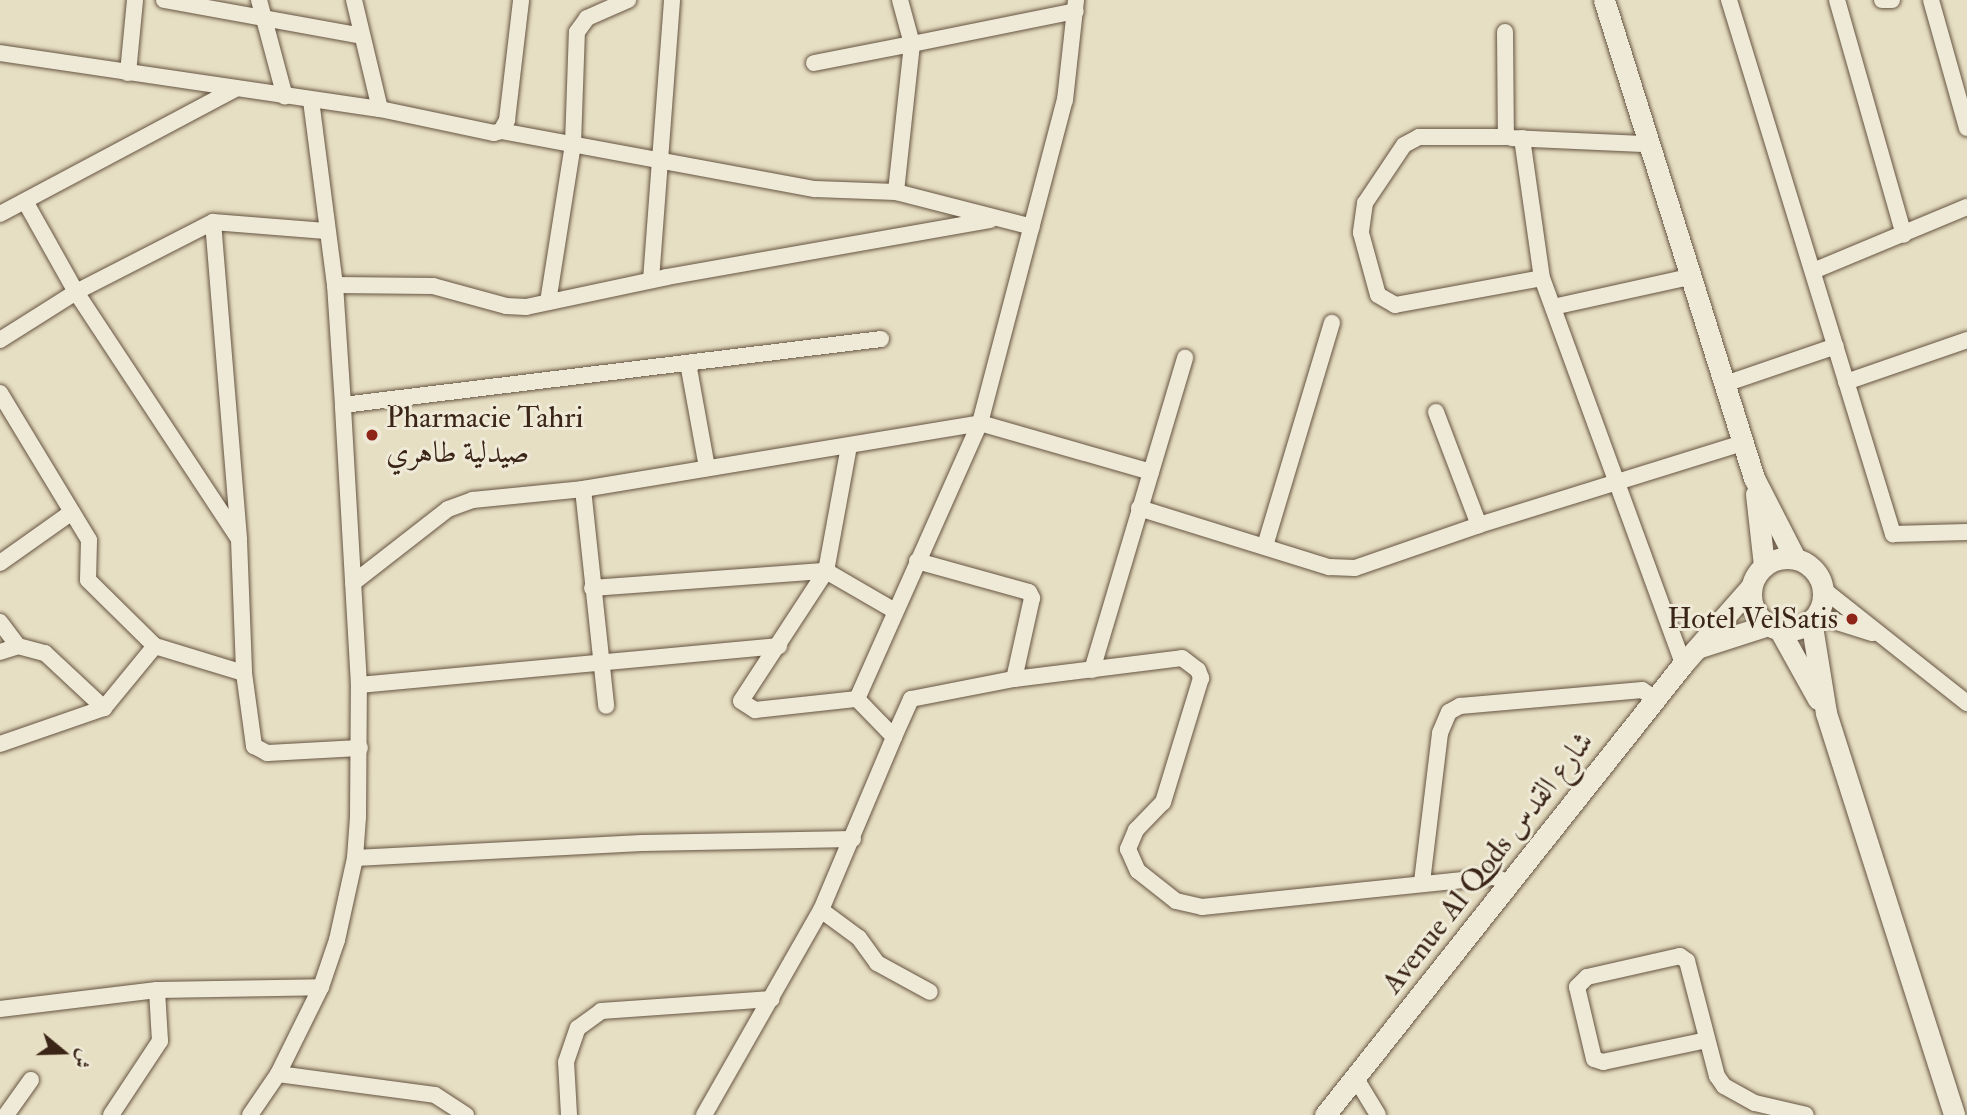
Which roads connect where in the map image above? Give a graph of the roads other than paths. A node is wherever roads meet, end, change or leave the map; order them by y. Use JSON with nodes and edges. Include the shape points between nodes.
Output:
{"nodes":[{"id":1,"x":135,"y":0,"type":"edge"},
{"id":2,"x":164,"y":0,"type":"edge"},
{"id":3,"x":259,"y":0,"type":"edge"},
{"id":4,"x":354,"y":0,"type":"edge"},
{"id":5,"x":521,"y":0,"type":"edge"},
{"id":6,"x":628,"y":0,"type":"edge"},
{"id":7,"x":672,"y":0,"type":"edge"},
{"id":8,"x":900,"y":0,"type":"edge"},
{"id":9,"x":1604,"y":0,"type":"edge"},
{"id":10,"x":1729,"y":0,"type":"edge"},
{"id":11,"x":1837,"y":0,"type":"edge"},
{"id":12,"x":1882,"y":0,"type":"edge"},
{"id":13,"x":1892,"y":0,"type":"edge"},
{"id":14,"x":1931,"y":0,"type":"edge"},
{"id":15,"x":1076,"y":6,"type":"edge"},
{"id":16,"x":264,"y":18,"type":"junction"},
{"id":17,"x":1505,"y":32,"type":"dead end"},
{"id":18,"x":362,"y":36,"type":"junction"},
{"id":19,"x":912,"y":44,"type":"junction"},
{"id":20,"x":0,"y":53,"type":"edge"},
{"id":21,"x":814,"y":63,"type":"dead end"},
{"id":22,"x":128,"y":73,"type":"junction"},
{"id":23,"x":235,"y":89,"type":"junction"},
{"id":24,"x":285,"y":97,"type":"junction"},
{"id":25,"x":311,"y":101,"type":"junction"},
{"id":26,"x":380,"y":109,"type":"junction"},
{"id":27,"x":1967,"y":128,"type":"edge"},
{"id":28,"x":502,"y":131,"type":"junction"},
{"id":29,"x":1514,"y":138,"type":"junction"},
{"id":30,"x":573,"y":144,"type":"junction"},
{"id":31,"x":1646,"y":144,"type":"junction"},
{"id":32,"x":660,"y":160,"type":"junction"},
{"id":33,"x":896,"y":192,"type":"junction"},
{"id":34,"x":26,"y":203,"type":"junction"},
{"id":35,"x":1967,"y":207,"type":"edge"},
{"id":36,"x":0,"y":214,"type":"edge"},
{"id":37,"x":990,"y":220,"type":"junction"},
{"id":38,"x":214,"y":222,"type":"junction"},
{"id":39,"x":1032,"y":227,"type":"junction"},
{"id":40,"x":326,"y":231,"type":"junction"},
{"id":41,"x":1904,"y":235,"type":"junction"},
{"id":42,"x":1813,"y":271,"type":"junction"},
{"id":43,"x":1690,"y":277,"type":"junction"},
{"id":44,"x":1542,"y":278,"type":"junction"},
{"id":45,"x":650,"y":280,"type":"junction"},
{"id":46,"x":335,"y":285,"type":"junction"},
{"id":47,"x":76,"y":292,"type":"junction"},
{"id":48,"x":548,"y":302,"type":"junction"},
{"id":49,"x":1553,"y":307,"type":"junction"},
{"id":50,"x":1332,"y":323,"type":"dead end"},
{"id":51,"x":881,"y":339,"type":"dead end"},
{"id":52,"x":0,"y":340,"type":"edge"},
{"id":53,"x":1967,"y":341,"type":"edge"},
{"id":54,"x":1836,"y":346,"type":"junction"},
{"id":55,"x":1185,"y":358,"type":"dead end"},
{"id":56,"x":688,"y":363,"type":"junction"},
{"id":57,"x":1846,"y":382,"type":"junction"},
{"id":58,"x":1725,"y":384,"type":"junction"},
{"id":59,"x":0,"y":393,"type":"edge"},
{"id":60,"x":343,"y":405,"type":"junction"},
{"id":61,"x":1436,"y":412,"type":"dead end"},
{"id":62,"x":980,"y":423,"type":"junction"},
{"id":63,"x":1743,"y":443,"type":"junction"},
{"id":64,"x":849,"y":446,"type":"junction"},
{"id":65,"x":707,"y":468,"type":"junction"},
{"id":66,"x":1151,"y":472,"type":"junction"},
{"id":67,"x":1754,"y":478,"type":"junction"},
{"id":68,"x":1617,"y":483,"type":"junction"},
{"id":69,"x":583,"y":489,"type":"junction"},
{"id":70,"x":1139,"y":508,"type":"junction"},
{"id":71,"x":72,"y":512,"type":"junction"},
{"id":72,"x":1479,"y":524,"type":"junction"},
{"id":73,"x":1967,"y":532,"type":"edge"},
{"id":74,"x":239,"y":540,"type":"junction"},
{"id":75,"x":1265,"y":546,"type":"junction"},
{"id":76,"x":1795,"y":558,"type":"junction"},
{"id":77,"x":918,"y":561,"type":"junction"},
{"id":78,"x":0,"y":563,"type":"edge"},
{"id":79,"x":1764,"y":565,"type":"junction"},
{"id":80,"x":826,"y":571,"type":"junction"},
{"id":81,"x":353,"y":583,"type":"junction"},
{"id":82,"x":1751,"y":587,"type":"junction"},
{"id":83,"x":592,"y":588,"type":"junction"},
{"id":84,"x":1823,"y":589,"type":"junction"},
{"id":85,"x":895,"y":611,"type":"junction"},
{"id":86,"x":1813,"y":618,"type":"junction"},
{"id":87,"x":0,"y":622,"type":"edge"},
{"id":88,"x":1773,"y":627,"type":"junction"},
{"id":89,"x":1881,"y":636,"type":"junction"},
{"id":90,"x":18,"y":646,"type":"junction"},
{"id":91,"x":155,"y":646,"type":"junction"},
{"id":92,"x":779,"y":646,"type":"junction"},
{"id":93,"x":1698,"y":648,"type":"junction"},
{"id":94,"x":0,"y":652,"type":"edge"},
{"id":95,"x":599,"y":663,"type":"junction"},
{"id":96,"x":1683,"y":664,"type":"junction"},
{"id":97,"x":1092,"y":670,"type":"junction"},
{"id":98,"x":244,"y":673,"type":"junction"},
{"id":99,"x":1014,"y":679,"type":"junction"},
{"id":100,"x":359,"y":685,"type":"junction"},
{"id":101,"x":857,"y":699,"type":"junction"},
{"id":102,"x":1656,"y":699,"type":"junction"},
{"id":103,"x":1967,"y":703,"type":"edge"},
{"id":104,"x":606,"y":706,"type":"dead end"},
{"id":105,"x":104,"y":708,"type":"junction"},
{"id":106,"x":1826,"y":713,"type":"junction"},
{"id":107,"x":894,"y":737,"type":"junction"},
{"id":108,"x":0,"y":744,"type":"edge"},
{"id":109,"x":360,"y":748,"type":"junction"},
{"id":110,"x":853,"y":839,"type":"junction"},
{"id":111,"x":355,"y":858,"type":"junction"},
{"id":112,"x":1422,"y":882,"type":"junction"},
{"id":113,"x":1510,"y":883,"type":"junction"},
{"id":114,"x":821,"y":910,"type":"junction"},
{"id":115,"x":321,"y":987,"type":"junction"},
{"id":116,"x":157,"y":990,"type":"junction"},
{"id":117,"x":930,"y":992,"type":"dead end"},
{"id":118,"x":772,"y":999,"type":"junction"},
{"id":119,"x":0,"y":1009,"type":"edge"},
{"id":120,"x":1707,"y":1040,"type":"junction"},
{"id":121,"x":278,"y":1074,"type":"junction"},
{"id":122,"x":1355,"y":1077,"type":"junction"},
{"id":123,"x":31,"y":1080,"type":"dead end"},
{"id":124,"x":6,"y":1115,"type":"edge"},
{"id":125,"x":111,"y":1115,"type":"edge"},
{"id":126,"x":250,"y":1115,"type":"edge"},
{"id":127,"x":466,"y":1115,"type":"edge"},
{"id":128,"x":569,"y":1115,"type":"edge"},
{"id":129,"x":704,"y":1115,"type":"edge"},
{"id":130,"x":1325,"y":1115,"type":"edge"},
{"id":131,"x":1378,"y":1115,"type":"edge"},
{"id":132,"x":1806,"y":1115,"type":"edge"},
{"id":133,"x":1954,"y":1115,"type":"edge"}],
"edges":[{"from":1,"to":22,"type":"street"},
{"from":2,"to":16,"type":"street"},
{"from":3,"to":16,"type":"street"},
{"from":4,"to":18,"type":"street"},
{"from":5,"to":28,"type":"street"},
{"from":6,"to":30,"type":"street","via":[[586,18],[577,32]]},
{"from":7,"to":32,"type":"street"},
{"from":8,"to":19,"type":"street"},
{"from":9,"to":31,"type":"main road"},
{"from":10,"to":42,"type":"street"},
{"from":11,"to":41,"type":"street"},
{"from":12,"to":13,"type":"street"},
{"from":14,"to":27,"type":"street"},
{"from":15,"to":19,"type":"street"},
{"from":15,"to":39,"type":"street","via":[[1065,100]]},
{"from":16,"to":18,"type":"street"},
{"from":16,"to":24,"type":"street"},
{"from":17,"to":29,"type":"street"},
{"from":18,"to":26,"type":"street"},
{"from":19,"to":21,"type":"street"},
{"from":19,"to":33,"type":"street"},
{"from":20,"to":22,"type":"street"},
{"from":22,"to":23,"type":"street"},
{"from":23,"to":24,"type":"street"},
{"from":23,"to":34,"type":"street"},
{"from":24,"to":25,"type":"street"},
{"from":25,"to":26,"type":"street"},
{"from":25,"to":40,"type":"street"},
{"from":26,"to":28,"type":"street"},
{"from":28,"to":30,"type":"street"},
{"from":29,"to":31,"type":"street"},
{"from":29,"to":44,"type":"street"},
{"from":29,"to":44,"type":"street","via":[[1419,137],[1404,145],[1365,203],[1360,219],[1377,295],[1395,305]]},
{"from":30,"to":32,"type":"street"},
{"from":30,"to":48,"type":"street"},
{"from":31,"to":43,"type":"main road"},
{"from":32,"to":33,"type":"street","via":[[815,189]]},
{"from":32,"to":45,"type":"street"},
{"from":33,"to":37,"type":"street"},
{"from":34,"to":36,"type":"street"},
{"from":34,"to":47,"type":"street"},
{"from":35,"to":41,"type":"street"},
{"from":37,"to":39,"type":"street"},
{"from":37,"to":45,"type":"street"},
{"from":38,"to":40,"type":"street"},
{"from":38,"to":47,"type":"street"},
{"from":38,"to":74,"type":"street"},
{"from":39,"to":62,"type":"street"},
{"from":40,"to":46,"type":"street"},
{"from":41,"to":42,"type":"street"},
{"from":42,"to":54,"type":"street"},
{"from":43,"to":49,"type":"street"},
{"from":43,"to":58,"type":"main road"},
{"from":44,"to":49,"type":"street"},
{"from":45,"to":48,"type":"street"},
{"from":46,"to":48,"type":"street","via":[[433,286],[506,306]]},
{"from":46,"to":60,"type":"street"},
{"from":47,"to":52,"type":"street"},
{"from":47,"to":74,"type":"street"},
{"from":49,"to":68,"type":"street"},
{"from":50,"to":75,"type":"street"},
{"from":51,"to":56,"type":"street"},
{"from":53,"to":57,"type":"street"},
{"from":54,"to":57,"type":"street"},
{"from":54,"to":58,"type":"street"},
{"from":55,"to":66,"type":"street"},
{"from":56,"to":60,"type":"street"},
{"from":56,"to":65,"type":"street"},
{"from":57,"to":73,"type":"street","via":[[1894,534]]},
{"from":58,"to":63,"type":"main road"},
{"from":59,"to":71,"type":"street"},
{"from":60,"to":81,"type":"street"},
{"from":61,"to":72,"type":"street"},
{"from":62,"to":64,"type":"street"},
{"from":62,"to":66,"type":"street"},
{"from":62,"to":77,"type":"street"},
{"from":63,"to":67,"type":"main road"},
{"from":63,"to":68,"type":"street"},
{"from":64,"to":65,"type":"street"},
{"from":64,"to":80,"type":"street"},
{"from":65,"to":69,"type":"street"},
{"from":66,"to":70,"type":"street"},
{"from":67,"to":76,"type":"main road"},
{"from":67,"to":79,"type":"main road"},
{"from":68,"to":72,"type":"street"},
{"from":68,"to":96,"type":"street"},
{"from":69,"to":81,"type":"street","via":[[473,499],[448,509]]},
{"from":69,"to":83,"type":"street"},
{"from":70,"to":75,"type":"street"},
{"from":70,"to":97,"type":"street"},
{"from":71,"to":78,"type":"street"},
{"from":71,"to":91,"type":"street","via":[[89,540],[88,580]]},
{"from":72,"to":75,"type":"street","via":[[1355,568],[1329,567]]},
{"from":74,"to":98,"type":"street"},
{"from":76,"to":79,"type":"main road"},
{"from":76,"to":84,"type":"main road","via":[[1814,570]]},
{"from":77,"to":85,"type":"street"},
{"from":77,"to":99,"type":"street","via":[[1029,592],[1032,598]]},
{"from":79,"to":82,"type":"main road"},
{"from":80,"to":83,"type":"street"},
{"from":80,"to":85,"type":"street"},
{"from":80,"to":92,"type":"street"},
{"from":81,"to":100,"type":"street"},
{"from":82,"to":88,"type":"main road","via":[[1754,609]]},
{"from":82,"to":93,"type":"main road","name":"Avenue Al Qods شارع القدس"},
{"from":83,"to":95,"type":"street"},
{"from":84,"to":86,"type":"main road"},
{"from":84,"to":89,"type":"street"},
{"from":85,"to":101,"type":"street"},
{"from":86,"to":88,"type":"main road","via":[[1801,627]]},
{"from":86,"to":89,"type":"street"},
{"from":86,"to":106,"type":"main road"},
{"from":87,"to":90,"type":"street"},
{"from":88,"to":93,"type":"main road","name":"Avenue Al Qods شارع القدس"},
{"from":88,"to":106,"type":"main road"},
{"from":89,"to":103,"type":"street"},
{"from":90,"to":94,"type":"street"},
{"from":90,"to":105,"type":"street","via":[[45,653]]},
{"from":91,"to":98,"type":"street"},
{"from":91,"to":105,"type":"street"},
{"from":92,"to":95,"type":"street"},
{"from":92,"to":101,"type":"street","via":[[741,697],[748,709]]},
{"from":93,"to":96,"type":"main road","name":"Avenue Al Qods شارع القدس"},
{"from":95,"to":100,"type":"street"},
{"from":95,"to":104,"type":"street"},
{"from":96,"to":102,"type":"main road","name":"Avenue Al Qods شارع القدس"},
{"from":97,"to":99,"type":"street"},
{"from":97,"to":112,"type":"street","via":[[1182,658],[1201,678],[1163,802],[1136,830],[1128,849],[1138,871],[1176,901],[1202,907]]},
{"from":98,"to":109,"type":"street","via":[[254,746],[259,751]]},
{"from":99,"to":107,"type":"street","via":[[911,699]]},
{"from":100,"to":109,"type":"street"},
{"from":101,"to":107,"type":"street"},
{"from":102,"to":112,"type":"street","via":[[1642,690],[1460,706],[1449,712],[1440,733]]},
{"from":102,"to":113,"type":"main road","name":"Avenue Al Qods شارع القدس"},
{"from":105,"to":108,"type":"street"},
{"from":106,"to":133,"type":"main road"},
{"from":107,"to":110,"type":"street"},
{"from":109,"to":111,"type":"street"},
{"from":110,"to":111,"type":"street","via":[[642,843]]},
{"from":110,"to":114,"type":"street"},
{"from":111,"to":115,"type":"street"},
{"from":112,"to":113,"type":"street","via":[[1494,877]]},
{"from":113,"to":122,"type":"main road","name":"Avenue Al Qods شارع القدس"},
{"from":114,"to":117,"type":"street","via":[[859,938],[877,963]]},
{"from":114,"to":118,"type":"street"},
{"from":115,"to":116,"type":"street"},
{"from":115,"to":121,"type":"street"},
{"from":116,"to":119,"type":"street"},
{"from":116,"to":125,"type":"street","via":[[160,1041]]},
{"from":118,"to":128,"type":"street","via":[[601,1011],[578,1028],[566,1062]]},
{"from":118,"to":129,"type":"street"},
{"from":120,"to":120,"type":"street","via":[[1687,961],[1680,956],[1587,977],[1577,987],[1594,1059],[1603,1062]]},
{"from":120,"to":132,"type":"street","via":[[1724,1086],[1755,1103]]},
{"from":121,"to":126,"type":"street"},
{"from":121,"to":127,"type":"street","via":[[435,1095]]},
{"from":122,"to":130,"type":"main road","name":"Avenue Al Qods شارع القدس"},
{"from":122,"to":131,"type":"street"},
{"from":123,"to":124,"type":"street"}]}
